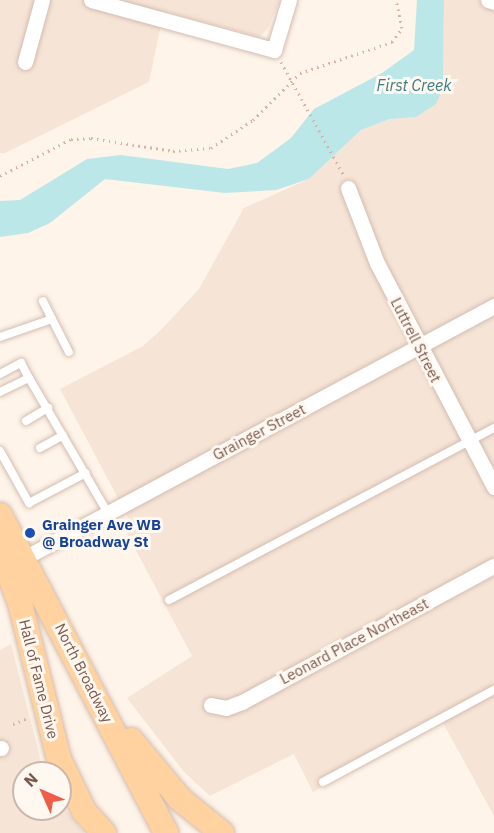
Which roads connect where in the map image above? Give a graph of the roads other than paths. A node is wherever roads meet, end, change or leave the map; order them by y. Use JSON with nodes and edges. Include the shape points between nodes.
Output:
{"nodes":[{"id":1,"x":42,"y":0,"type":"edge"},
{"id":2,"x":91,"y":0,"type":"edge"},
{"id":3,"x":289,"y":0,"type":"edge"},
{"id":4,"x":488,"y":0,"type":"edge"},
{"id":5,"x":494,"y":2,"type":"edge"},
{"id":6,"x":25,"y":62,"type":"dead end"},
{"id":7,"x":348,"y":188,"type":"dead end"},
{"id":8,"x":43,"y":301,"type":"dead end"},
{"id":9,"x":494,"y":306,"type":"edge"},
{"id":10,"x":52,"y":319,"type":"junction"},
{"id":11,"x":0,"y":337,"type":"edge"},
{"id":12,"x":419,"y":347,"type":"junction"},
{"id":13,"x":69,"y":352,"type":"dead end"},
{"id":14,"x":0,"y":374,"type":"edge"},
{"id":15,"x":29,"y":378,"type":"junction"},
{"id":16,"x":0,"y":392,"type":"edge"},
{"id":17,"x":48,"y":408,"type":"junction"},
{"id":18,"x":26,"y":421,"type":"dead end"},
{"id":19,"x":494,"y":428,"type":"edge"},
{"id":20,"x":63,"y":435,"type":"junction"},
{"id":21,"x":469,"y":441,"type":"junction"},
{"id":22,"x":40,"y":448,"type":"dead end"},
{"id":23,"x":1,"y":454,"type":"edge"},
{"id":24,"x":86,"y":473,"type":"junction"},
{"id":25,"x":494,"y":488,"type":"edge"},
{"id":26,"x":108,"y":513,"type":"junction"},
{"id":27,"x":0,"y":515,"type":"edge"},
{"id":28,"x":0,"y":551,"type":"edge"},
{"id":29,"x":24,"y":558,"type":"junction"},
{"id":30,"x":494,"y":566,"type":"edge"},
{"id":31,"x":169,"y":600,"type":"dead end"},
{"id":32,"x":91,"y":688,"type":"junction"},
{"id":33,"x":40,"y":689,"type":"junction"},
{"id":34,"x":494,"y":690,"type":"edge"},
{"id":35,"x":211,"y":705,"type":"dead end"},
{"id":36,"x":323,"y":782,"type":"dead end"},
{"id":37,"x":104,"y":833,"type":"edge"},
{"id":38,"x":166,"y":833,"type":"edge"},
{"id":39,"x":222,"y":833,"type":"edge"}],
"edges":[{"from":1,"to":6,"type":"street"},
{"from":2,"to":3,"type":"street","via":[[274,50]]},
{"from":4,"to":5,"type":"street"},
{"from":7,"to":12,"type":"street","name":"Luttrell Street","via":[[377,263]]},
{"from":8,"to":10,"type":"lane"},
{"from":9,"to":12,"type":"street","name":"Grainger Street"},
{"from":10,"to":11,"type":"lane"},
{"from":10,"to":13,"type":"lane"},
{"from":12,"to":21,"type":"street","name":"Luttrell Street"},
{"from":12,"to":26,"type":"street","name":"Grainger Street"},
{"from":14,"to":15,"type":"lane","via":[[21,363]]},
{"from":15,"to":16,"type":"lane"},
{"from":15,"to":17,"type":"lane"},
{"from":17,"to":18,"type":"lane"},
{"from":17,"to":20,"type":"lane"},
{"from":19,"to":21,"type":"lane"},
{"from":20,"to":22,"type":"lane"},
{"from":20,"to":24,"type":"lane"},
{"from":21,"to":25,"type":"street","name":"Luttrell Street"},
{"from":21,"to":31,"type":"lane"},
{"from":23,"to":24,"type":"lane","via":[[11,464],[29,503]]},
{"from":24,"to":26,"type":"lane"},
{"from":26,"to":29,"type":"street","name":"Grainger Street"},
{"from":27,"to":29,"type":"main road","name":"North Broadway"},
{"from":28,"to":33,"type":"main road","name":"Hall of Fame Drive","via":[[20,603]]},
{"from":29,"to":32,"type":"main road","name":"North Broadway"},
{"from":29,"to":33,"type":"main road"},
{"from":30,"to":35,"type":"street","name":"Leonard Place Northeast","via":[[242,702],[226,708]]},
{"from":32,"to":38,"type":"main road","name":"North Broadway"},
{"from":32,"to":39,"type":"main road","via":[[180,799]]},
{"from":33,"to":37,"type":"main road","name":"Hall of Fame Drive","via":[[59,759],[84,811]]},
{"from":34,"to":36,"type":"lane"}]}
